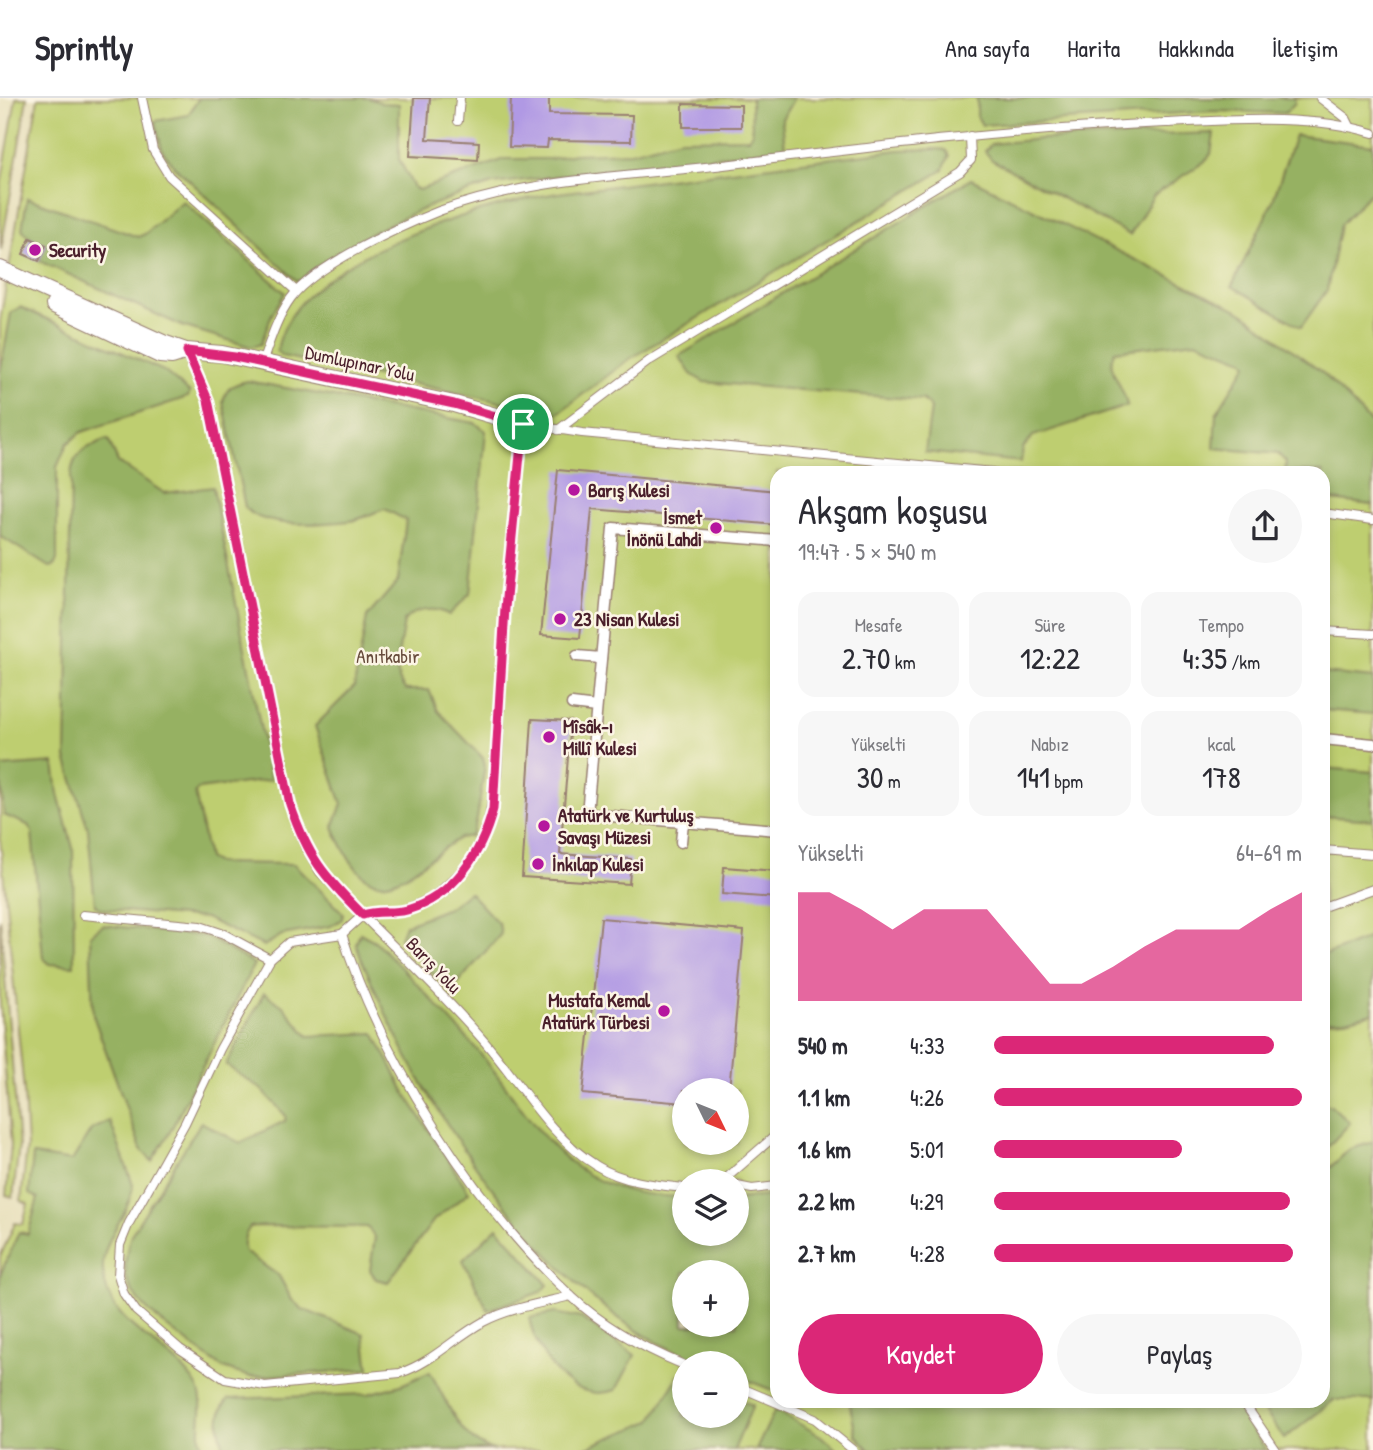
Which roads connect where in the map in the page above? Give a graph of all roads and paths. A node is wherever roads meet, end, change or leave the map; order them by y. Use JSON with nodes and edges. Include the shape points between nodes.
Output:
{"nodes":[{"id":1,"x":142,"y":98,"type":"edge"},
{"id":2,"x":460,"y":98,"type":"edge"},
{"id":3,"x":1320,"y":98,"type":"edge"},
{"id":4,"x":458,"y":121,"type":"dead end"},
{"id":5,"x":1350,"y":126,"type":"junction"},
{"id":6,"x":1373,"y":133,"type":"edge"},
{"id":7,"x":970,"y":136,"type":"junction"},
{"id":8,"x":0,"y":269,"type":"edge"},
{"id":9,"x":0,"y":278,"type":"edge"},
{"id":10,"x":296,"y":291,"type":"junction"},
{"id":11,"x":187,"y":351,"type":"junction"},
{"id":12,"x":261,"y":363,"type":"junction"},
{"id":13,"x":523,"y":424,"type":"junction"},
{"id":14,"x":558,"y":430,"type":"junction"},
{"id":15,"x":894,"y":466,"type":"edge"},
{"id":16,"x":1330,"y":514,"type":"edge"},
{"id":17,"x":1373,"y":520,"type":"edge"},
{"id":18,"x":770,"y":540,"type":"edge"},
{"id":19,"x":1330,"y":631,"type":"edge"},
{"id":20,"x":1373,"y":634,"type":"edge"},
{"id":21,"x":577,"y":656,"type":"dead end"},
{"id":22,"x":601,"y":658,"type":"junction"},
{"id":23,"x":572,"y":704,"type":"dead end"},
{"id":24,"x":596,"y":707,"type":"junction"},
{"id":25,"x":1330,"y":740,"type":"edge"},
{"id":26,"x":1373,"y":744,"type":"edge"},
{"id":27,"x":683,"y":822,"type":"junction"},
{"id":28,"x":770,"y":829,"type":"edge"},
{"id":29,"x":681,"y":842,"type":"dead end"},
{"id":30,"x":1330,"y":851,"type":"edge"},
{"id":31,"x":1373,"y":854,"type":"edge"},
{"id":32,"x":1373,"y":890,"type":"edge"},
{"id":33,"x":1330,"y":905,"type":"edge"},
{"id":34,"x":83,"y":915,"type":"dead end"},
{"id":35,"x":363,"y":915,"type":"junction"},
{"id":36,"x":342,"y":934,"type":"junction"},
{"id":37,"x":270,"y":959,"type":"junction"},
{"id":38,"x":770,"y":1140,"type":"edge"},
{"id":39,"x":738,"y":1169,"type":"edge"},
{"id":40,"x":672,"y":1186,"type":"edge"},
{"id":41,"x":770,"y":1187,"type":"edge"},
{"id":42,"x":749,"y":1188,"type":"edge"},
{"id":43,"x":571,"y":1296,"type":"junction"},
{"id":44,"x":672,"y":1359,"type":"edge"},
{"id":45,"x":749,"y":1391,"type":"edge"},
{"id":46,"x":770,"y":1400,"type":"edge"},
{"id":47,"x":790,"y":1408,"type":"edge"},
{"id":48,"x":1247,"y":1408,"type":"edge"},
{"id":49,"x":853,"y":1450,"type":"edge"},
{"id":50,"x":1276,"y":1450,"type":"edge"}],
"edges":[{"from":1,"to":10,"type":"lane","via":[[153,150],[169,176]]},
{"from":2,"to":4,"type":"lane"},
{"from":3,"to":5,"type":"lane"},
{"from":5,"to":6,"type":"lane"},
{"from":5,"to":7,"type":"lane","via":[[1210,121],[1040,128]]},
{"from":7,"to":10,"type":"lane","via":[[568,182],[471,200],[401,228]]},
{"from":7,"to":14,"type":"lane","via":[[971,160],[960,172],[649,361]]},
{"from":8,"to":11,"type":"street","name":"Dumlupınar Yolu"},
{"from":9,"to":11,"type":"street","name":"Dumlupınar Yolu","via":[[160,355]]},
{"from":10,"to":12,"type":"lane","via":[[281,313]]},
{"from":11,"to":12,"type":"street","name":"Dumlupınar Yolu"},
{"from":11,"to":35,"type":"lane","name":"Barış Yolu","via":[[208,400],[290,804],[320,872]]},
{"from":12,"to":13,"type":"street","name":"Dumlupınar Yolu","via":[[454,404]]},
{"from":13,"to":14,"type":"lane"},
{"from":13,"to":35,"type":"lane","via":[[505,608],[497,774],[487,830],[469,865],[434,897],[405,910]]},
{"from":14,"to":15,"type":"lane"},
{"from":16,"to":17,"type":"lane"},
{"from":18,"to":22,"type":"street","via":[[612,528]]},
{"from":19,"to":20,"type":"lane"},
{"from":21,"to":22,"type":"street"},
{"from":22,"to":24,"type":"street"},
{"from":23,"to":24,"type":"street"},
{"from":24,"to":27,"type":"street","via":[[587,814]]},
{"from":25,"to":26,"type":"street"},
{"from":27,"to":28,"type":"street"},
{"from":27,"to":29,"type":"street"},
{"from":30,"to":31,"type":"lane"},
{"from":32,"to":33,"type":"lane"},
{"from":34,"to":37,"type":"lane","via":[[200,926]]},
{"from":35,"to":36,"type":"lane"},
{"from":35,"to":40,"type":"lane","name":"Barış Yolu","via":[[483,1040],[571,1146],[620,1177]]},
{"from":36,"to":37,"type":"lane","via":[[289,942]]},
{"from":36,"to":43,"type":"lane","via":[[395,1059],[449,1147],[498,1213]]},
{"from":37,"to":43,"type":"lane","via":[[121,1239],[118,1275],[130,1304],[213,1373],[236,1383],[265,1386],[400,1373],[502,1313]]},
{"from":38,"to":39,"type":"lane"},
{"from":41,"to":42,"type":"lane"},
{"from":43,"to":44,"type":"lane","via":[[623,1336]]},
{"from":45,"to":46,"type":"lane"},
{"from":47,"to":49,"type":"lane"},
{"from":48,"to":50,"type":"lane"}]}
